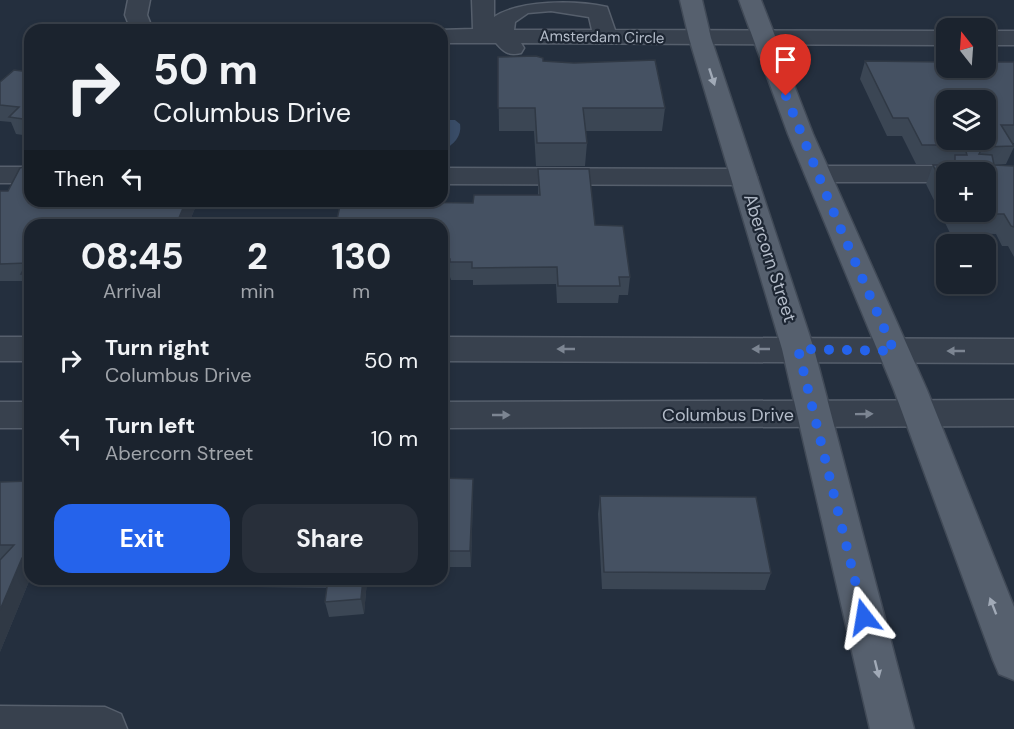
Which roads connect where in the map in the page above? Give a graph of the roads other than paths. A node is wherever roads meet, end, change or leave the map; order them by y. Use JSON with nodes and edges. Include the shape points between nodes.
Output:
{"nodes":[{"id":1,"x":139,"y":0,"type":"edge"},
{"id":2,"x":483,"y":0,"type":"edge"},
{"id":3,"x":691,"y":0,"type":"edge"},
{"id":4,"x":750,"y":0,"type":"edge"},
{"id":5,"x":140,"y":24,"type":"edge"},
{"id":6,"x":448,"y":36,"type":"edge"},
{"id":7,"x":493,"y":36,"type":"junction"},
{"id":8,"x":605,"y":36,"type":"junction"},
{"id":9,"x":700,"y":38,"type":"junction"},
{"id":10,"x":762,"y":38,"type":"junction"},
{"id":11,"x":936,"y":38,"type":"edge"},
{"id":12,"x":996,"y":38,"type":"edge"},
{"id":13,"x":1014,"y":38,"type":"edge"},
{"id":14,"x":525,"y":62,"type":"edge"},
{"id":15,"x":818,"y":174,"type":"junction"},
{"id":16,"x":936,"y":174,"type":"edge"},
{"id":17,"x":0,"y":175,"type":"edge"},
{"id":18,"x":24,"y":175,"type":"edge"},
{"id":19,"x":448,"y":176,"type":"edge"},
{"id":20,"x":744,"y":177,"type":"junction"},
{"id":21,"x":0,"y":349,"type":"edge"},
{"id":22,"x":24,"y":349,"type":"edge"},
{"id":23,"x":448,"y":349,"type":"edge"},
{"id":24,"x":798,"y":349,"type":"junction"},
{"id":25,"x":894,"y":351,"type":"junction"},
{"id":26,"x":1014,"y":351,"type":"edge"},
{"id":27,"x":919,"y":413,"type":"junction"},
{"id":28,"x":1014,"y":413,"type":"edge"},
{"id":29,"x":0,"y":415,"type":"edge"},
{"id":30,"x":24,"y":415,"type":"edge"},
{"id":31,"x":448,"y":415,"type":"edge"},
{"id":32,"x":815,"y":416,"type":"junction"},
{"id":33,"x":1014,"y":660,"type":"edge"},
{"id":34,"x":0,"y":728,"type":"edge"},
{"id":35,"x":105,"y":729,"type":"edge"},
{"id":36,"x":892,"y":729,"type":"edge"}],
"edges":[{"from":1,"to":5,"type":"street","via":[[136,15]]},
{"from":2,"to":7,"type":"street"},
{"from":3,"to":9,"type":"main road","name":"Abercorn Street"},
{"from":4,"to":10,"type":"main road"},
{"from":6,"to":7,"type":"street","name":"Amsterdam Circle"},
{"from":7,"to":8,"type":"street","name":"Amsterdam Circle"},
{"from":7,"to":8,"type":"street","via":[[504,19],[523,7],[551,5],[599,12]]},
{"from":7,"to":14,"type":"street"},
{"from":8,"to":9,"type":"street","name":"Amsterdam Circle","via":[[629,46]]},
{"from":9,"to":10,"type":"street","name":"Amsterdam Circle"},
{"from":9,"to":20,"type":"main road","name":"Abercorn Street","one_way":true},
{"from":10,"to":11,"type":"street","name":"Amsterdam Circle"},
{"from":10,"to":15,"type":"main road"},
{"from":12,"to":13,"type":"street"},
{"from":15,"to":16,"type":"street"},
{"from":15,"to":25,"type":"main road"},
{"from":17,"to":18,"type":"street"},
{"from":19,"to":20,"type":"street"},
{"from":20,"to":24,"type":"main road","name":"Abercorn Street"},
{"from":21,"to":22,"type":"street"},
{"from":24,"to":23,"type":"street","one_way":true},
{"from":24,"to":25,"type":"street"},
{"from":24,"to":32,"type":"main road","name":"Abercorn Street"},
{"from":26,"to":25,"type":"street","one_way":true},
{"from":25,"to":27,"type":"main road"},
{"from":27,"to":28,"type":"street","name":"Columbus Drive"},
{"from":32,"to":27,"type":"street","name":"Columbus Drive","one_way":true},
{"from":33,"to":27,"type":"main road","one_way":true},
{"from":29,"to":30,"type":"street"},
{"from":31,"to":32,"type":"street","name":"Columbus Drive","one_way":true},
{"from":32,"to":36,"type":"main road","name":"Abercorn Street","one_way":true},
{"from":34,"to":35,"type":"street"}]}
